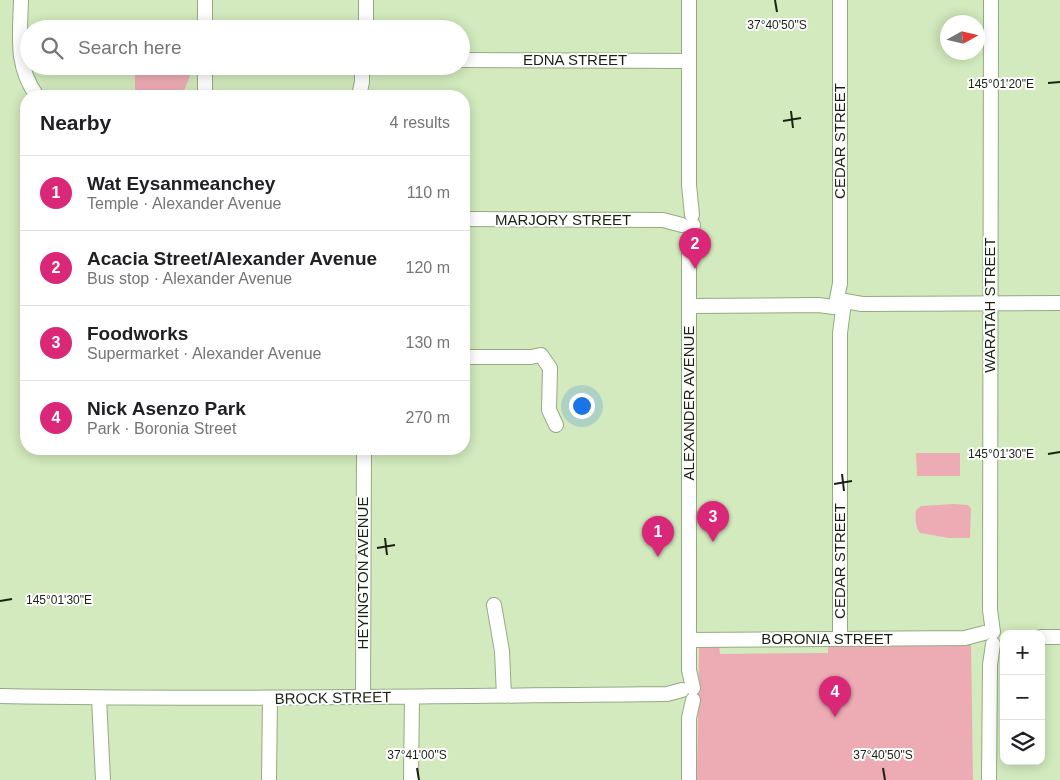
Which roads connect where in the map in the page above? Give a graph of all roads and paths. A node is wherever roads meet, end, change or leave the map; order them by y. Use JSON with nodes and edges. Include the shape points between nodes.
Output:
{"nodes":[{"id":1,"x":20,"y":0,"type":"edge"},
{"id":2,"x":205,"y":0,"type":"edge"},
{"id":3,"x":366,"y":0,"type":"edge"},
{"id":4,"x":690,"y":0,"type":"edge"},
{"id":5,"x":840,"y":0,"type":"edge"},
{"id":6,"x":990,"y":0,"type":"edge"},
{"id":7,"x":20,"y":20,"type":"edge"},
{"id":8,"x":205,"y":20,"type":"edge"},
{"id":9,"x":366,"y":20,"type":"edge"},
{"id":10,"x":470,"y":60,"type":"edge"},
{"id":11,"x":689,"y":61,"type":"junction"},
{"id":12,"x":25,"y":75,"type":"edge"},
{"id":13,"x":205,"y":75,"type":"edge"},
{"id":14,"x":362,"y":75,"type":"edge"},
{"id":15,"x":370,"y":75,"type":"edge"},
{"id":16,"x":32,"y":90,"type":"edge"},
{"id":17,"x":205,"y":90,"type":"edge"},
{"id":18,"x":360,"y":90,"type":"edge"},
{"id":19,"x":368,"y":90,"type":"edge"},
{"id":20,"x":470,"y":219,"type":"edge"},
{"id":21,"x":686,"y":221,"type":"junction"},
{"id":22,"x":990,"y":303,"type":"junction"},
{"id":23,"x":1060,"y":303,"type":"edge"},
{"id":24,"x":840,"y":304,"type":"junction"},
{"id":25,"x":689,"y":306,"type":"junction"},
{"id":26,"x":470,"y":357,"type":"edge"},
{"id":27,"x":556,"y":425,"type":"dead end"},
{"id":28,"x":364,"y":455,"type":"edge"},
{"id":29,"x":494,"y":605,"type":"dead end"},
{"id":30,"x":1045,"y":637,"type":"edge"},
{"id":31,"x":1060,"y":637,"type":"edge"},
{"id":32,"x":993,"y":638,"type":"edge"},
{"id":33,"x":840,"y":639,"type":"junction"},
{"id":34,"x":688,"y":640,"type":"junction"},
{"id":35,"x":686,"y":694,"type":"junction"},
{"id":36,"x":0,"y":696,"type":"edge"},
{"id":37,"x":504,"y":696,"type":"junction"},
{"id":38,"x":363,"y":697,"type":"junction"},
{"id":39,"x":412,"y":697,"type":"junction"},
{"id":40,"x":99,"y":698,"type":"junction"},
{"id":41,"x":270,"y":698,"type":"junction"},
{"id":42,"x":103,"y":780,"type":"edge"},
{"id":43,"x":269,"y":780,"type":"edge"},
{"id":44,"x":411,"y":780,"type":"edge"},
{"id":45,"x":688,"y":780,"type":"edge"},
{"id":46,"x":990,"y":780,"type":"edge"}],
"edges":[{"from":1,"to":7,"type":"street"},
{"from":2,"to":8,"type":"street"},
{"from":3,"to":9,"type":"street"},
{"from":4,"to":11,"type":"street","name":"ALEXANDER AVENUE"},
{"from":5,"to":24,"type":"street","name":"CEDAR STREET"},
{"from":6,"to":22,"type":"street","name":"WARATAH STREET"},
{"from":10,"to":11,"type":"street","name":"EDNA STREET"},
{"from":11,"to":21,"type":"street","name":"ALEXANDER AVENUE"},
{"from":12,"to":16,"type":"street"},
{"from":13,"to":17,"type":"street"},
{"from":14,"to":18,"type":"street"},
{"from":15,"to":19,"type":"street"},
{"from":20,"to":21,"type":"street","name":"MARJORY STREET"},
{"from":21,"to":25,"type":"street","name":"ALEXANDER AVENUE"},
{"from":22,"to":23,"type":"street"},
{"from":22,"to":24,"type":"street"},
{"from":22,"to":32,"type":"street","name":"WARATAH STREET","via":[[990,610]]},
{"from":24,"to":25,"type":"street"},
{"from":24,"to":33,"type":"street","name":"CEDAR STREET"},
{"from":25,"to":34,"type":"street","name":"ALEXANDER AVENUE"},
{"from":26,"to":27,"type":"street","via":[[531,358],[541,355],[550,368],[549,410]]},
{"from":28,"to":38,"type":"street","name":"HEYINGTON AVENUE"},
{"from":29,"to":37,"type":"street","via":[[502,651]]},
{"from":30,"to":31,"type":"street"},
{"from":32,"to":33,"type":"street","name":"BORONIA STREET"},
{"from":32,"to":46,"type":"street","name":"WARATAH STREET"},
{"from":33,"to":34,"type":"street","name":"BORONIA STREET"},
{"from":34,"to":35,"type":"street","name":"ALEXANDER AVENUE"},
{"from":35,"to":37,"type":"street","name":"BROCK STREET"},
{"from":35,"to":45,"type":"street","name":"ALEXANDER AVENUE"},
{"from":36,"to":40,"type":"street","name":"BROCK STREET"},
{"from":37,"to":39,"type":"street","name":"BROCK STREET"},
{"from":38,"to":39,"type":"street","name":"BROCK STREET"},
{"from":38,"to":41,"type":"street","name":"BROCK STREET"},
{"from":39,"to":44,"type":"street"},
{"from":40,"to":41,"type":"street","name":"BROCK STREET"},
{"from":40,"to":42,"type":"street"},
{"from":41,"to":43,"type":"street"}]}
